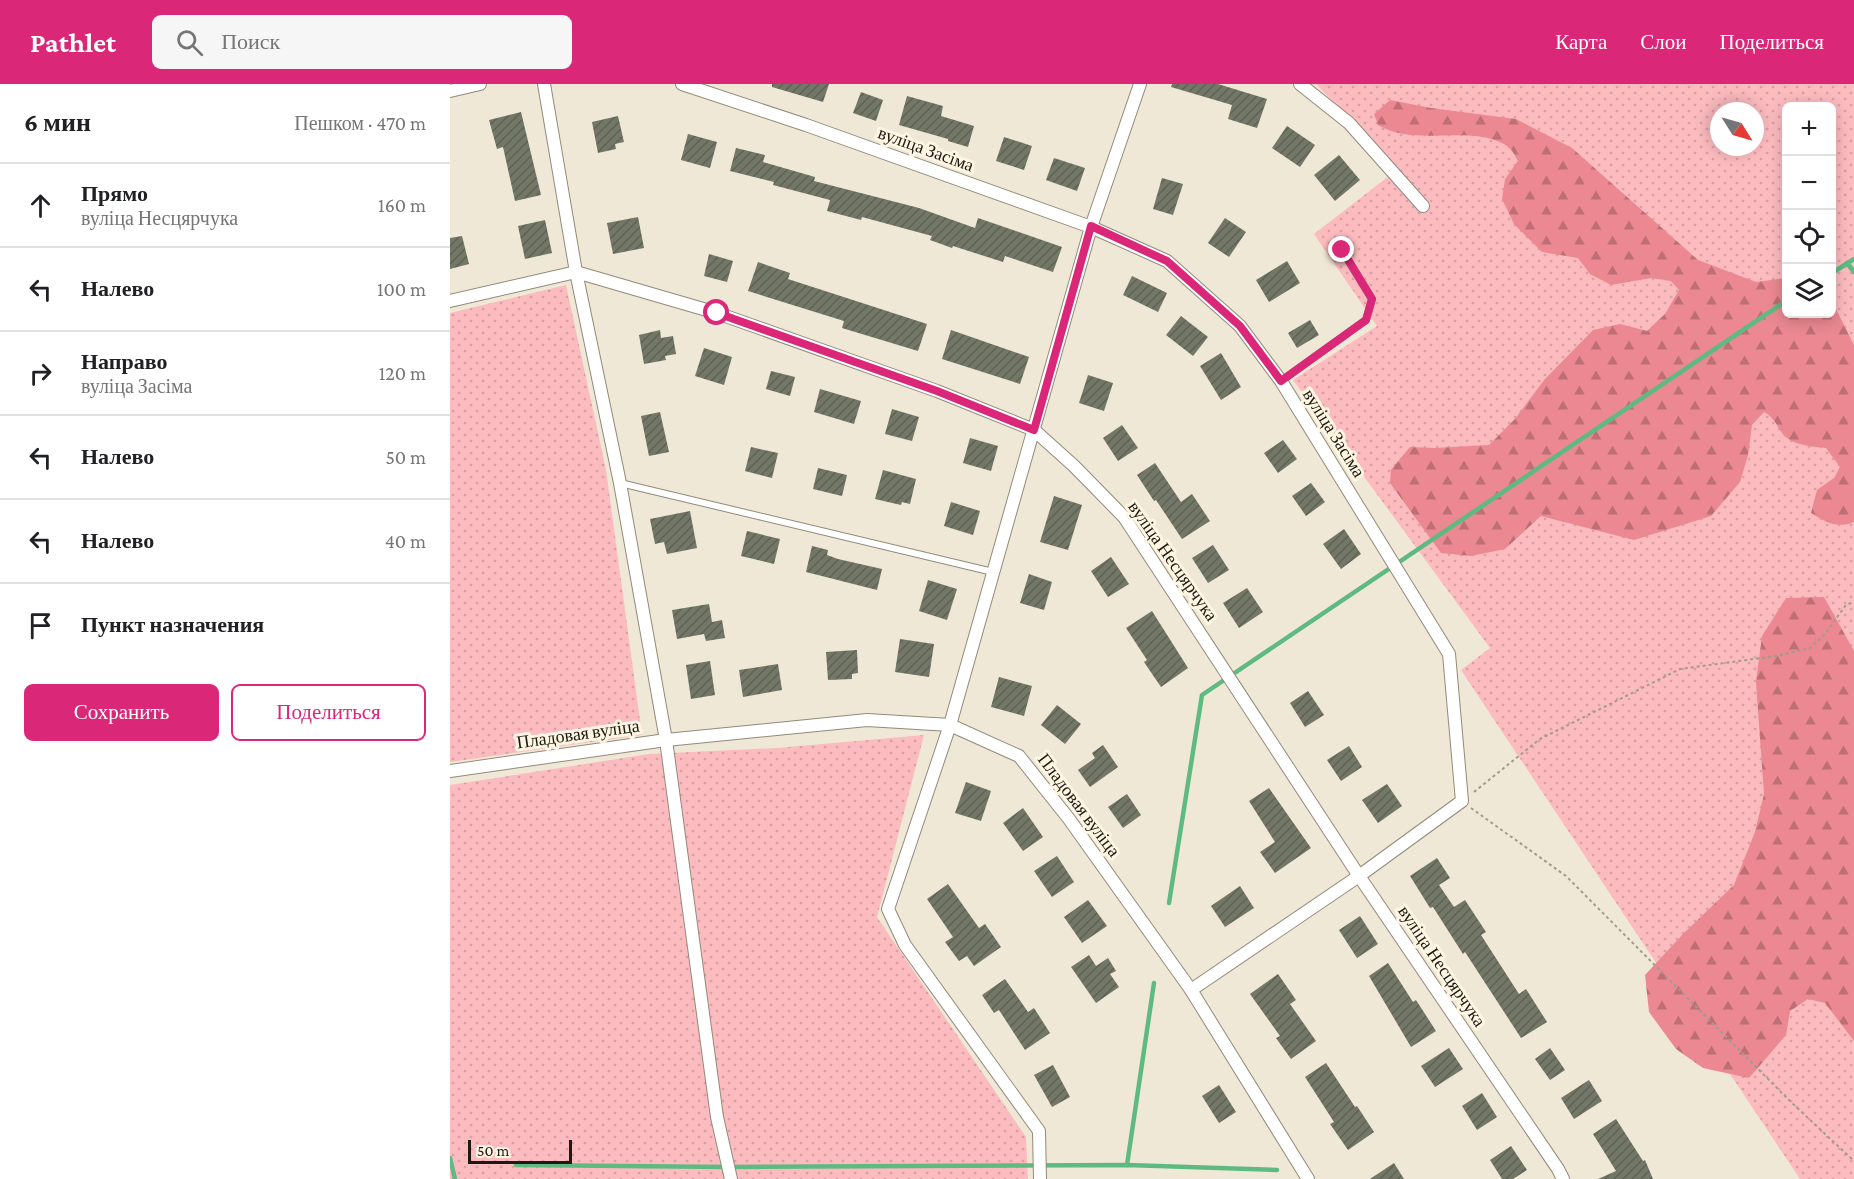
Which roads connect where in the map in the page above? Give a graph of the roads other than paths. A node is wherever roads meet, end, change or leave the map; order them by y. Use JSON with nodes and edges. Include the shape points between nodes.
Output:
{"nodes":[{"id":1,"x":480,"y":84,"type":"edge"},
{"id":2,"x":544,"y":84,"type":"edge"},
{"id":3,"x":682,"y":84,"type":"edge"},
{"id":4,"x":1140,"y":84,"type":"edge"},
{"id":5,"x":1300,"y":84,"type":"edge"},
{"id":6,"x":450,"y":91,"type":"edge"},
{"id":7,"x":1423,"y":206,"type":"dead end"},
{"id":8,"x":1091,"y":226,"type":"junction"},
{"id":9,"x":1342,"y":250,"type":"dead end"},
{"id":10,"x":576,"y":273,"type":"junction"},
{"id":11,"x":450,"y":301,"type":"edge"},
{"id":12,"x":1281,"y":381,"type":"junction"},
{"id":13,"x":1034,"y":430,"type":"junction"},
{"id":14,"x":620,"y":483,"type":"junction"},
{"id":15,"x":993,"y":572,"type":"junction"},
{"id":16,"x":950,"y":725,"type":"junction"},
{"id":17,"x":666,"y":740,"type":"junction"},
{"id":18,"x":450,"y":771,"type":"edge"},
{"id":19,"x":1359,"y":876,"type":"junction"},
{"id":20,"x":1191,"y":990,"type":"junction"},
{"id":21,"x":731,"y":1179,"type":"edge"},
{"id":22,"x":1040,"y":1179,"type":"edge"},
{"id":23,"x":1308,"y":1179,"type":"edge"},
{"id":24,"x":1563,"y":1179,"type":"edge"}],
"edges":[{"from":1,"to":6,"type":"street"},
{"from":2,"to":10,"type":"street"},
{"from":3,"to":8,"type":"street","name":"вуліца Засіма"},
{"from":4,"to":8,"type":"street"},
{"from":5,"to":7,"type":"street","via":[[1349,123]]},
{"from":8,"to":12,"type":"street","name":"вуліца Засіма","via":[[1167,261],[1240,326]]},
{"from":8,"to":13,"type":"street"},
{"from":9,"to":12,"type":"lane","via":[[1372,299],[1366,320]]},
{"from":10,"to":11,"type":"street","name":"вуліца Несцярчука"},
{"from":10,"to":13,"type":"street","name":"вуліца Несцярчука","via":[[728,317]]},
{"from":10,"to":14,"type":"street"},
{"from":12,"to":19,"type":"street","name":"вуліца Засіма","via":[[1449,654],[1462,801]]},
{"from":13,"to":15,"type":"street"},
{"from":13,"to":19,"type":"street","name":"вуліца Несцярчука","via":[[1124,517]]},
{"from":14,"to":15,"type":"lane"},
{"from":14,"to":17,"type":"street"},
{"from":15,"to":16,"type":"street"},
{"from":16,"to":17,"type":"street","name":"Пладовая вуліца","via":[[867,720]]},
{"from":16,"to":20,"type":"street","name":"Пладовая вуліца","via":[[1019,756]]},
{"from":16,"to":22,"type":"street","via":[[888,909],[905,945],[1039,1131]]},
{"from":17,"to":18,"type":"street","name":"Пладовая вуліца"},
{"from":17,"to":21,"type":"street","via":[[717,1117]]},
{"from":19,"to":20,"type":"street"},
{"from":19,"to":24,"type":"street","name":"вуліца Несцярчука"},
{"from":20,"to":23,"type":"street","name":"Пладовая вуліца"}]}
